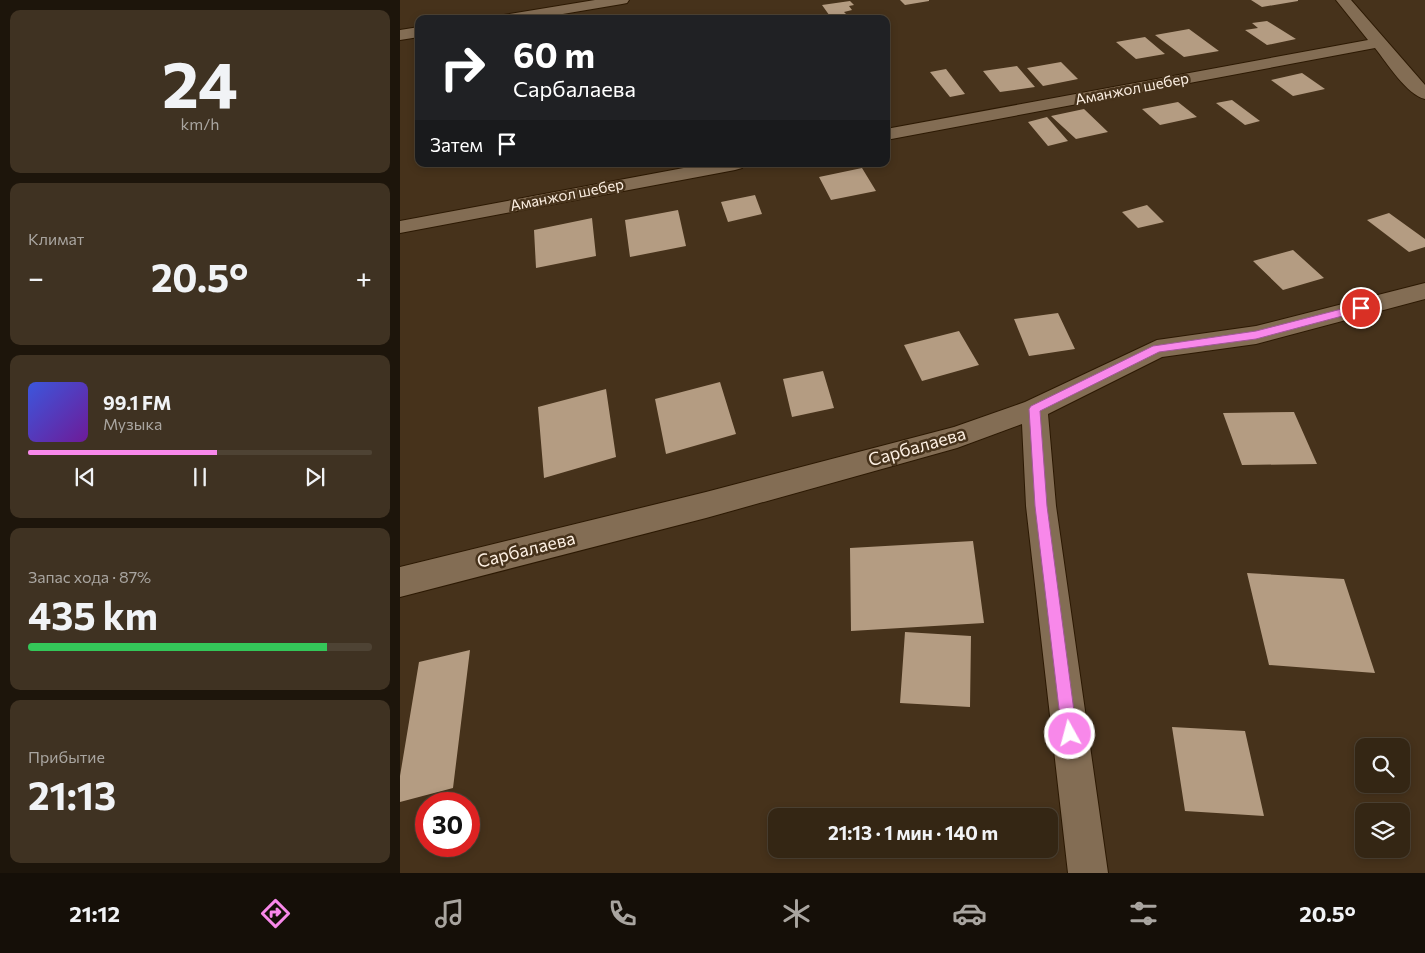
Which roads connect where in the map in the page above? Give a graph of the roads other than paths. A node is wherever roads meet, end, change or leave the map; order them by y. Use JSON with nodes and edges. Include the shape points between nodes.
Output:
{"nodes":[{"id":1,"x":622,"y":0,"type":"edge"},
{"id":2,"x":1343,"y":0,"type":"edge"},
{"id":3,"x":529,"y":15,"type":"edge"},
{"id":4,"x":415,"y":33,"type":"edge"},
{"id":5,"x":400,"y":35,"type":"edge"},
{"id":6,"x":1379,"y":43,"type":"junction"},
{"id":7,"x":1425,"y":94,"type":"edge"},
{"id":8,"x":890,"y":134,"type":"edge"},
{"id":9,"x":718,"y":167,"type":"edge"},
{"id":10,"x":400,"y":227,"type":"edge"},
{"id":11,"x":1425,"y":291,"type":"edge"},
{"id":12,"x":1034,"y":409,"type":"junction"},
{"id":13,"x":400,"y":582,"type":"edge"},
{"id":14,"x":1088,"y":873,"type":"edge"}],
"edges":[{"from":1,"to":3,"type":"street"},
{"from":2,"to":6,"type":"street"},
{"from":4,"to":5,"type":"street"},
{"from":6,"to":7,"type":"street"},
{"from":6,"to":8,"type":"street","name":"Аманжол шебер"},
{"from":9,"to":10,"type":"street","name":"Аманжол шебер"},
{"from":11,"to":12,"type":"street","name":"Сарбалаева","via":[[1256,335],[1157,348]]},
{"from":12,"to":13,"type":"street","name":"Сарбалаева","via":[[947,440]]},
{"from":12,"to":14,"type":"street","via":[[1041,506]]}]}
